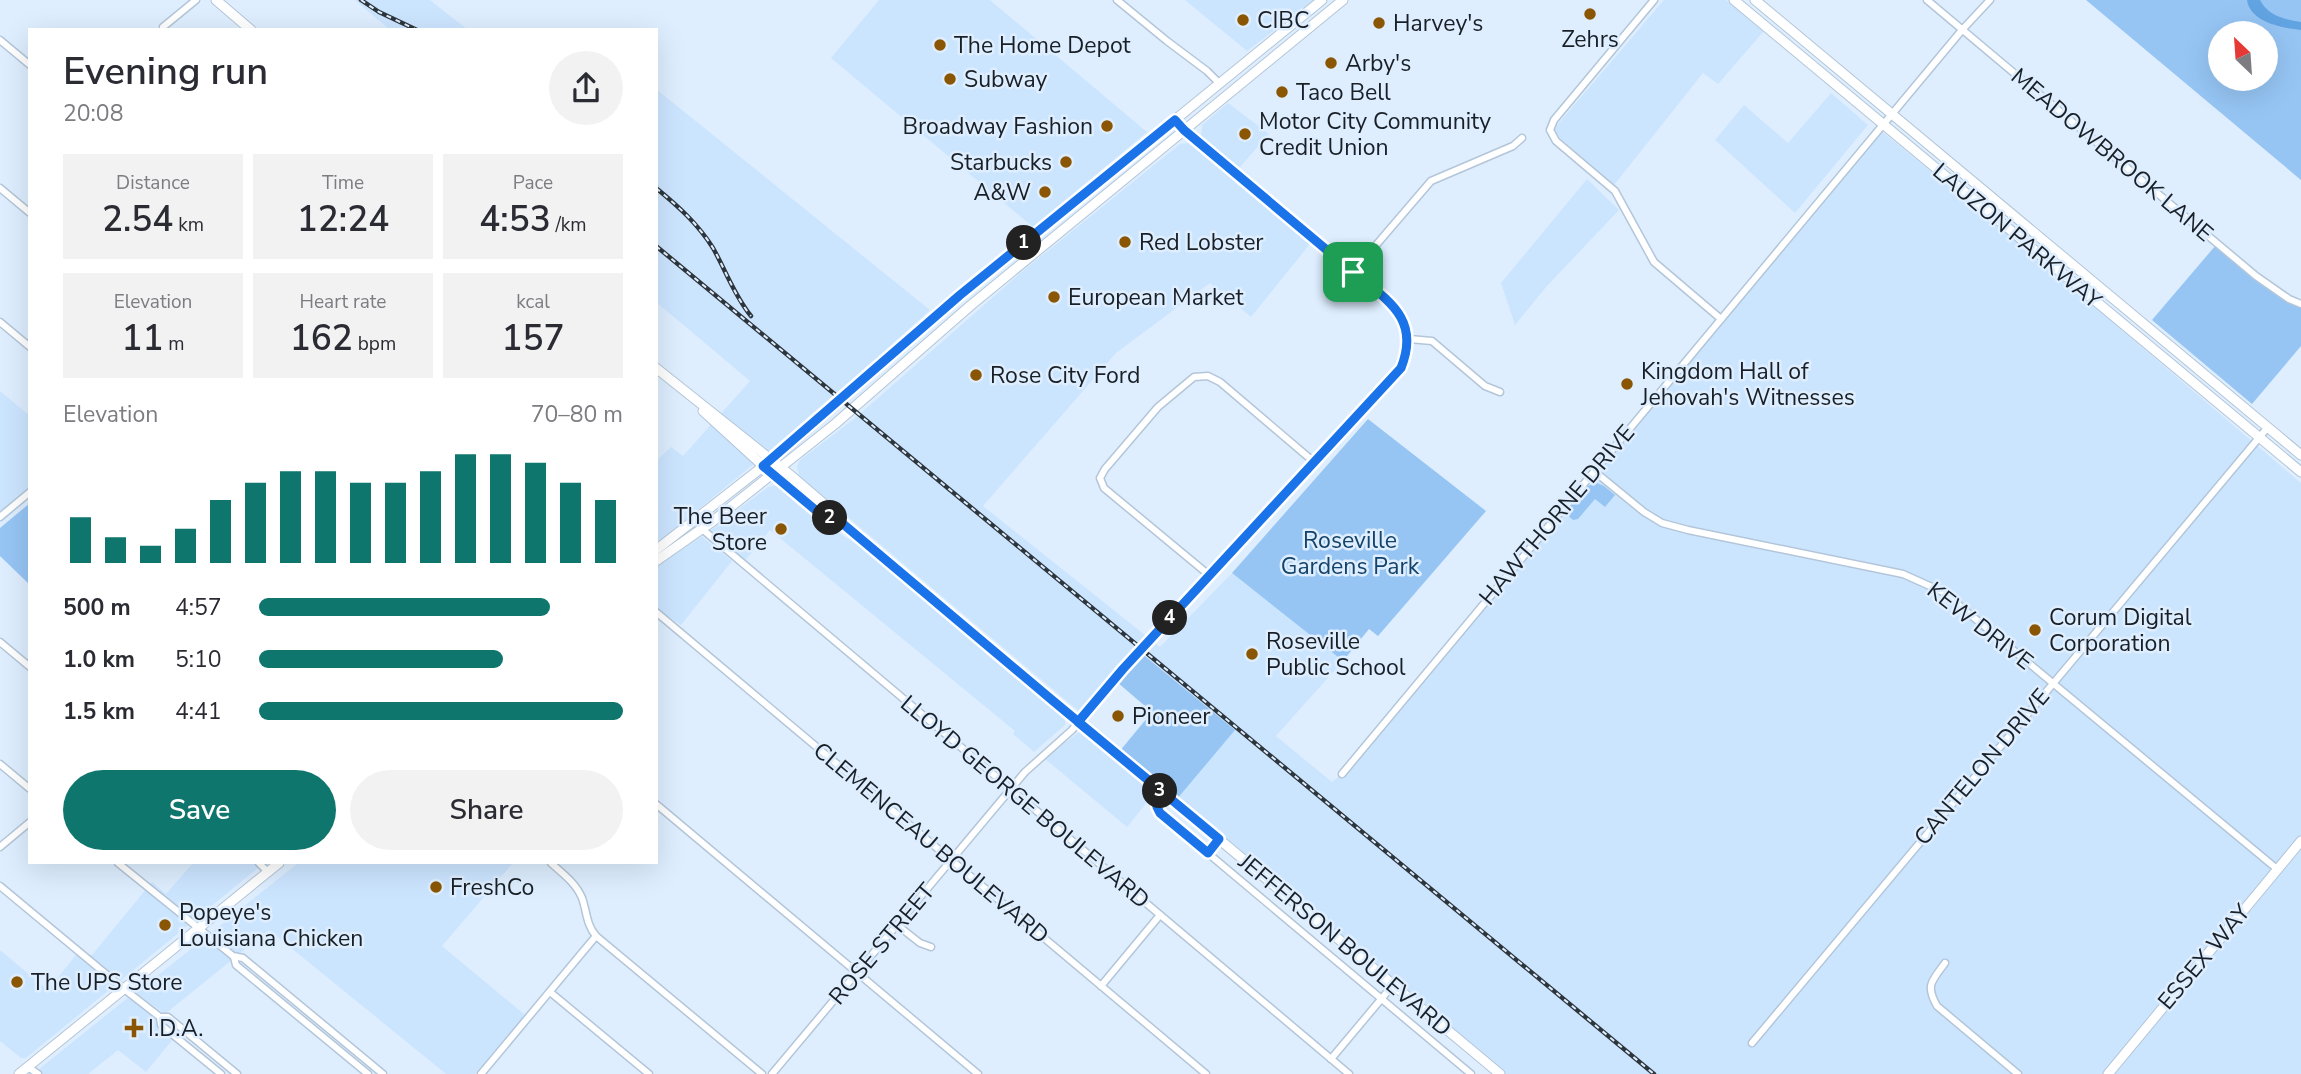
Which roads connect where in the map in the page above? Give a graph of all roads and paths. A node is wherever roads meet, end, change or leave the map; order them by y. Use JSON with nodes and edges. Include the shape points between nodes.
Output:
{"nodes":[{"id":1,"x":196,"y":0,"type":"edge"},
{"id":2,"x":216,"y":0,"type":"edge"},
{"id":3,"x":1117,"y":0,"type":"edge"},
{"id":4,"x":1322,"y":0,"type":"edge"},
{"id":5,"x":1343,"y":0,"type":"edge"},
{"id":6,"x":1654,"y":0,"type":"edge"},
{"id":7,"x":1734,"y":0,"type":"edge"},
{"id":8,"x":1755,"y":0,"type":"edge"},
{"id":9,"x":1927,"y":0,"type":"edge"},
{"id":10,"x":1990,"y":0,"type":"edge"},
{"id":11,"x":163,"y":27,"type":"dead end"},
{"id":12,"x":249,"y":28,"type":"edge"},
{"id":13,"x":1962,"y":30,"type":"junction"},
{"id":14,"x":0,"y":40,"type":"edge"},
{"id":15,"x":28,"y":63,"type":"edge"},
{"id":16,"x":1220,"y":84,"type":"junction"},
{"id":17,"x":1892,"y":114,"type":"junction"},
{"id":18,"x":1175,"y":120,"type":"junction"},
{"id":19,"x":1883,"y":124,"type":"junction"},
{"id":20,"x":1184,"y":130,"type":"junction"},
{"id":21,"x":1522,"y":138,"type":"dead end"},
{"id":22,"x":0,"y":188,"type":"edge"},
{"id":23,"x":28,"y":211,"type":"edge"},
{"id":24,"x":1353,"y":272,"type":"junction"},
{"id":25,"x":2301,"y":304,"type":"edge"},
{"id":26,"x":1721,"y":318,"type":"junction"},
{"id":27,"x":0,"y":322,"type":"edge"},
{"id":28,"x":1409,"y":340,"type":"junction"},
{"id":29,"x":28,"y":345,"type":"edge"},
{"id":30,"x":658,"y":370,"type":"edge"},
{"id":31,"x":1500,"y":392,"type":"dead end"},
{"id":32,"x":2267,"y":427,"type":"junction"},
{"id":33,"x":2259,"y":437,"type":"junction"},
{"id":34,"x":2301,"y":455,"type":"edge"},
{"id":35,"x":1314,"y":462,"type":"junction"},
{"id":36,"x":767,"y":463,"type":"junction"},
{"id":37,"x":781,"y":467,"type":"junction"},
{"id":38,"x":1594,"y":471,"type":"junction"},
{"id":39,"x":2301,"y":472,"type":"edge"},
{"id":40,"x":772,"y":474,"type":"junction"},
{"id":41,"x":28,"y":494,"type":"edge"},
{"id":42,"x":0,"y":517,"type":"edge"},
{"id":43,"x":836,"y":518,"type":"junction"},
{"id":44,"x":702,"y":529,"type":"junction"},
{"id":45,"x":658,"y":548,"type":"edge"},
{"id":46,"x":658,"y":561,"type":"edge"},
{"id":47,"x":1209,"y":576,"type":"junction"},
{"id":48,"x":658,"y":614,"type":"edge"},
{"id":49,"x":0,"y":642,"type":"edge"},
{"id":50,"x":28,"y":665,"type":"edge"},
{"id":51,"x":2052,"y":682,"type":"junction"},
{"id":52,"x":1078,"y":722,"type":"junction"},
{"id":53,"x":0,"y":764,"type":"edge"},
{"id":54,"x":1342,"y":774,"type":"dead end"},
{"id":55,"x":28,"y":787,"type":"edge"},
{"id":56,"x":1010,"y":790,"type":"junction"},
{"id":57,"x":1164,"y":793,"type":"junction"},
{"id":58,"x":658,"y":806,"type":"edge"},
{"id":59,"x":28,"y":824,"type":"edge"},
{"id":60,"x":1219,"y":839,"type":"junction"},
{"id":61,"x":2301,"y":841,"type":"edge"},
{"id":62,"x":0,"y":847,"type":"edge"},
{"id":63,"x":1208,"y":853,"type":"junction"},
{"id":64,"x":952,"y":860,"type":"junction"},
{"id":65,"x":119,"y":864,"type":"edge"},
{"id":66,"x":259,"y":864,"type":"edge"},
{"id":67,"x":278,"y":864,"type":"edge"},
{"id":68,"x":552,"y":864,"type":"edge"},
{"id":69,"x":2277,"y":869,"type":"junction"},
{"id":70,"x":268,"y":872,"type":"junction"},
{"id":71,"x":0,"y":886,"type":"edge"},
{"id":72,"x":1160,"y":915,"type":"junction"},
{"id":73,"x":897,"y":925,"type":"junction"},
{"id":74,"x":198,"y":929,"type":"junction"},
{"id":75,"x":596,"y":936,"type":"junction"},
{"id":76,"x":931,"y":947,"type":"dead end"},
{"id":77,"x":234,"y":957,"type":"junction"},
{"id":78,"x":1945,"y":964,"type":"dead end"},
{"id":79,"x":857,"y":973,"type":"junction"},
{"id":80,"x":1393,"y":985,"type":"junction"},
{"id":81,"x":1101,"y":986,"type":"junction"},
{"id":82,"x":124,"y":989,"type":"junction"},
{"id":83,"x":550,"y":992,"type":"junction"},
{"id":84,"x":1381,"y":999,"type":"junction"},
{"id":85,"x":160,"y":1017,"type":"junction"},
{"id":86,"x":1752,"y":1043,"type":"dead end"},
{"id":87,"x":1331,"y":1059,"type":"junction"},
{"id":88,"x":28,"y":1067,"type":"junction"},
{"id":89,"x":19,"y":1074,"type":"edge"},
{"id":90,"x":38,"y":1074,"type":"edge"},
{"id":91,"x":221,"y":1074,"type":"edge"},
{"id":92,"x":237,"y":1074,"type":"edge"},
{"id":93,"x":368,"y":1074,"type":"edge"},
{"id":94,"x":383,"y":1074,"type":"edge"},
{"id":95,"x":481,"y":1074,"type":"edge"},
{"id":96,"x":649,"y":1074,"type":"edge"},
{"id":97,"x":762,"y":1074,"type":"edge"},
{"id":98,"x":772,"y":1074,"type":"edge"},
{"id":99,"x":978,"y":1074,"type":"edge"},
{"id":100,"x":1206,"y":1074,"type":"edge"},
{"id":101,"x":1349,"y":1074,"type":"edge"},
{"id":102,"x":1471,"y":1074,"type":"edge"},
{"id":103,"x":1500,"y":1074,"type":"edge"},
{"id":104,"x":2018,"y":1074,"type":"edge"},
{"id":105,"x":2108,"y":1074,"type":"edge"}],
"edges":[{"from":1,"to":11,"type":"street"},
{"from":2,"to":12,"type":"main road"},
{"from":3,"to":16,"type":"street"},
{"from":4,"to":16,"type":"main road"},
{"from":5,"to":20,"type":"main road"},
{"from":6,"to":26,"type":"street","via":[[1550,130],[1556,141],[1615,191],[1654,262]]},
{"from":7,"to":19,"type":"main road","name":"LAUZON PARKWAY"},
{"from":8,"to":17,"type":"main road","name":"LAUZON PARKWAY"},
{"from":9,"to":13,"type":"street","name":"MEADOWBROOK LANE"},
{"from":10,"to":13,"type":"street","name":"HAWTHORNE DRIVE"},
{"from":13,"to":17,"type":"street","name":"HAWTHORNE DRIVE"},
{"from":13,"to":25,"type":"street","name":"MEADOWBROOK LANE","via":[[2256,276]]},
{"from":14,"to":15,"type":"street"},
{"from":16,"to":18,"type":"main road"},
{"from":17,"to":19,"type":"street","name":"HAWTHORNE DRIVE"},
{"from":17,"to":32,"type":"main road","name":"LAUZON PARKWAY"},
{"from":18,"to":20,"type":"street"},
{"from":18,"to":36,"type":"main road","via":[[960,295]]},
{"from":19,"to":26,"type":"street","name":"HAWTHORNE DRIVE"},
{"from":19,"to":33,"type":"main road","name":"LAUZON PARKWAY"},
{"from":20,"to":24,"type":"street"},
{"from":20,"to":37,"type":"main road"},
{"from":21,"to":24,"type":"street","via":[[1430,181]]},
{"from":22,"to":23,"type":"street"},
{"from":24,"to":28,"type":"street","via":[[1391,304],[1403,320]]},
{"from":26,"to":38,"type":"street","name":"HAWTHORNE DRIVE"},
{"from":27,"to":29,"type":"street"},
{"from":28,"to":31,"type":"street","via":[[1432,341],[1485,386]]},
{"from":28,"to":35,"type":"street","name":"ROSE STREET","via":[[1401,368]]},
{"from":30,"to":36,"type":"main road","name":"JEFFERSON BOULEVARD","via":[[716,425]]},
{"from":32,"to":33,"type":"street","name":"CANTELON DRIVE"},
{"from":32,"to":34,"type":"main road","name":"LAUZON PARKWAY"},
{"from":33,"to":39,"type":"main road","name":"LAUZON PARKWAY"},
{"from":33,"to":51,"type":"street","name":"CANTELON DRIVE"},
{"from":35,"to":47,"type":"street","name":"ROSE STREET"},
{"from":35,"to":47,"type":"street","via":[[1208,376],[1194,377],[1158,407],[1100,478],[1104,488]]},
{"from":36,"to":37,"type":"main road","name":"JEFFERSON BOULEVARD"},
{"from":36,"to":40,"type":"main road","name":"JEFFERSON BOULEVARD"},
{"from":36,"to":45,"type":"main road"},
{"from":37,"to":40,"type":"main road"},
{"from":37,"to":43,"type":"main road","name":"JEFFERSON BOULEVARD"},
{"from":38,"to":51,"type":"street","name":"KEW DRIVE","via":[[1662,523],[1924,582],[1943,592]]},
{"from":38,"to":54,"type":"street","name":"HAWTHORNE DRIVE"},
{"from":40,"to":43,"type":"main road","name":"JEFFERSON BOULEVARD","via":[[825,518]]},
{"from":40,"to":44,"type":"main road"},
{"from":41,"to":42,"type":"street"},
{"from":43,"to":52,"type":"main road","name":"JEFFERSON BOULEVARD"},
{"from":44,"to":46,"type":"main road"},
{"from":44,"to":56,"type":"street","name":"LLOYD GEORGE BOULEVARD"},
{"from":47,"to":52,"type":"street","name":"ROSE STREET"},
{"from":48,"to":64,"type":"street","name":"CLEMENCEAU BOULEVARD"},
{"from":49,"to":50,"type":"street"},
{"from":51,"to":69,"type":"street","name":"KEW DRIVE"},
{"from":51,"to":86,"type":"street","name":"CANTELON DRIVE"},
{"from":52,"to":56,"type":"street","name":"ROSE STREET"},
{"from":52,"to":57,"type":"main road","name":"JEFFERSON BOULEVARD"},
{"from":53,"to":55,"type":"street"},
{"from":56,"to":64,"type":"street","name":"ROSE STREET"},
{"from":56,"to":72,"type":"street","name":"LLOYD GEORGE BOULEVARD"},
{"from":57,"to":60,"type":"main road","name":"JEFFERSON BOULEVARD"},
{"from":57,"to":63,"type":"street","via":[[1157,807],[1160,813]]},
{"from":58,"to":79,"type":"street"},
{"from":59,"to":62,"type":"street"},
{"from":60,"to":63,"type":"street"},
{"from":60,"to":80,"type":"main road","name":"JEFFERSON BOULEVARD"},
{"from":61,"to":69,"type":"main road","name":"ESSEX WAY"},
{"from":63,"to":84,"type":"street"},
{"from":64,"to":73,"type":"street","name":"ROSE STREET"},
{"from":64,"to":81,"type":"street","name":"CLEMENCEAU BOULEVARD"},
{"from":65,"to":74,"type":"street"},
{"from":66,"to":70,"type":"street"},
{"from":67,"to":70,"type":"main road"},
{"from":68,"to":75,"type":"street","via":[[579,892],[589,928]]},
{"from":69,"to":105,"type":"main road","name":"ESSEX WAY"},
{"from":70,"to":74,"type":"main road"},
{"from":71,"to":82,"type":"street"},
{"from":72,"to":81,"type":"street"},
{"from":72,"to":87,"type":"street","name":"LLOYD GEORGE BOULEVARD"},
{"from":73,"to":76,"type":"street"},
{"from":73,"to":79,"type":"street","name":"ROSE STREET"},
{"from":74,"to":77,"type":"street"},
{"from":74,"to":82,"type":"main road"},
{"from":75,"to":83,"type":"street"},
{"from":75,"to":97,"type":"street"},
{"from":77,"to":93,"type":"street","via":[[236,965]]},
{"from":77,"to":94,"type":"street","via":[[243,958]]},
{"from":78,"to":104,"type":"street","via":[[1930,983],[1937,1006]]},
{"from":79,"to":98,"type":"street","name":"ROSE STREET"},
{"from":79,"to":99,"type":"street"},
{"from":80,"to":84,"type":"street"},
{"from":80,"to":103,"type":"main road","name":"JEFFERSON BOULEVARD"},
{"from":81,"to":100,"type":"street","name":"CLEMENCEAU BOULEVARD"},
{"from":82,"to":85,"type":"street"},
{"from":82,"to":88,"type":"main road"},
{"from":83,"to":95,"type":"street"},
{"from":83,"to":96,"type":"street"},
{"from":84,"to":87,"type":"street"},
{"from":84,"to":102,"type":"street"},
{"from":85,"to":91,"type":"street","via":[[162,1025]]},
{"from":85,"to":92,"type":"street","via":[[168,1017]]},
{"from":87,"to":101,"type":"street","name":"LLOYD GEORGE BOULEVARD"},
{"from":88,"to":89,"type":"main road"},
{"from":88,"to":90,"type":"street"}]}
